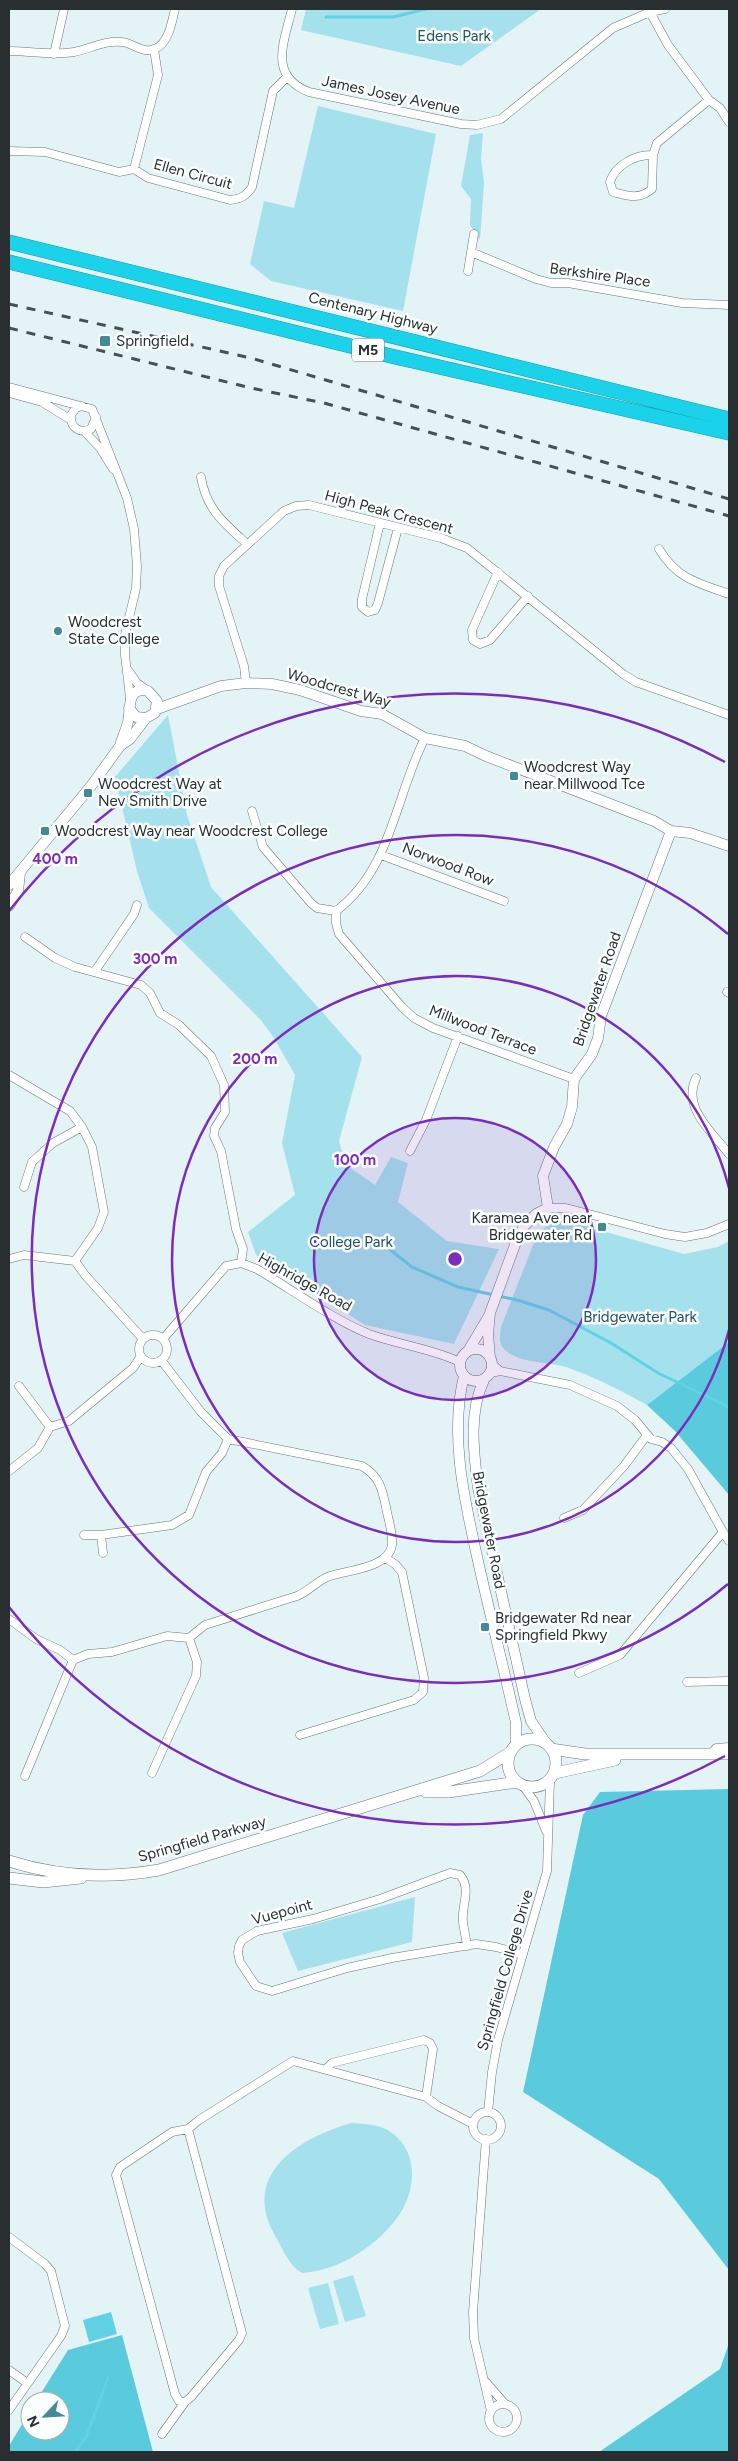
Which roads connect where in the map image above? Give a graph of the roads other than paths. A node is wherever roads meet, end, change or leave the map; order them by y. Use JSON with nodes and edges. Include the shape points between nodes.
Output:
{"nodes":[{"id":1,"x":64,"y":9,"type":"edge"},
{"id":2,"x":175,"y":9,"type":"edge"},
{"id":3,"x":292,"y":9,"type":"edge"},
{"id":4,"x":665,"y":9,"type":"edge"},
{"id":5,"x":651,"y":10,"type":"edge"},
{"id":6,"x":154,"y":50,"type":"junction"},
{"id":7,"x":9,"y":51,"type":"edge"},
{"id":8,"x":54,"y":54,"type":"junction"},
{"id":9,"x":287,"y":77,"type":"junction"},
{"id":10,"x":709,"y":100,"type":"junction"},
{"id":11,"x":729,"y":122,"type":"edge"},
{"id":12,"x":9,"y":150,"type":"edge"},
{"id":13,"x":653,"y":155,"type":"junction"},
{"id":14,"x":134,"y":169,"type":"junction"},
{"id":15,"x":474,"y":234,"type":"dead end"},
{"id":16,"x":9,"y":242,"type":"edge"},
{"id":17,"x":471,"y":252,"type":"junction"},
{"id":18,"x":9,"y":262,"type":"edge"},
{"id":19,"x":468,"y":270,"type":"dead end"},
{"id":20,"x":729,"y":305,"type":"edge"},
{"id":21,"x":9,"y":387,"type":"edge"},
{"id":22,"x":9,"y":393,"type":"edge"},
{"id":23,"x":84,"y":406,"type":"junction"},
{"id":24,"x":96,"y":417,"type":"junction"},
{"id":25,"x":729,"y":419,"type":"edge"},
{"id":26,"x":71,"y":420,"type":"junction"},
{"id":27,"x":84,"y":431,"type":"junction"},
{"id":28,"x":729,"y":433,"type":"edge"},
{"id":29,"x":117,"y":474,"type":"junction"},
{"id":30,"x":201,"y":477,"type":"dead end"},
{"id":31,"x":380,"y":523,"type":"junction"},
{"id":32,"x":398,"y":528,"type":"junction"},
{"id":33,"x":247,"y":544,"type":"junction"},
{"id":34,"x":659,"y":549,"type":"dead end"},
{"id":35,"x":498,"y":572,"type":"junction"},
{"id":36,"x":729,"y":594,"type":"edge"},
{"id":37,"x":528,"y":596,"type":"junction"},
{"id":38,"x":128,"y":670,"type":"junction"},
{"id":39,"x":246,"y":683,"type":"junction"},
{"id":40,"x":150,"y":692,"type":"junction"},
{"id":41,"x":188,"y":699,"type":"junction"},
{"id":42,"x":130,"y":703,"type":"junction"},
{"id":43,"x":157,"y":709,"type":"junction"},
{"id":44,"x":729,"y":715,"type":"edge"},
{"id":45,"x":146,"y":718,"type":"junction"},
{"id":46,"x":425,"y":738,"type":"junction"},
{"id":47,"x":120,"y":746,"type":"junction"},
{"id":48,"x":252,"y":812,"type":"dead end"},
{"id":49,"x":671,"y":831,"type":"junction"},
{"id":50,"x":729,"y":846,"type":"edge"},
{"id":51,"x":381,"y":855,"type":"junction"},
{"id":52,"x":20,"y":873,"type":"junction"},
{"id":53,"x":9,"y":885,"type":"edge"},
{"id":54,"x":504,"y":900,"type":"dead end"},
{"id":55,"x":136,"y":905,"type":"dead end"},
{"id":56,"x":9,"y":906,"type":"edge"},
{"id":57,"x":336,"y":911,"type":"junction"},
{"id":58,"x":25,"y":937,"type":"dead end"},
{"id":59,"x":95,"y":971,"type":"junction"},
{"id":60,"x":458,"y":1036,"type":"junction"},
{"id":61,"x":9,"y":1075,"type":"edge"},
{"id":62,"x":696,"y":1078,"type":"dead end"},
{"id":63,"x":574,"y":1079,"type":"junction"},
{"id":64,"x":82,"y":1127,"type":"junction"},
{"id":65,"x":410,"y":1151,"type":"dead end"},
{"id":66,"x":729,"y":1154,"type":"edge"},
{"id":67,"x":24,"y":1187,"type":"dead end"},
{"id":68,"x":548,"y":1208,"type":"junction"},
{"id":69,"x":729,"y":1224,"type":"edge"},
{"id":70,"x":9,"y":1259,"type":"edge"},
{"id":71,"x":75,"y":1261,"type":"junction"},
{"id":72,"x":241,"y":1263,"type":"junction"},
{"id":73,"x":490,"y":1313,"type":"junction"},
{"id":74,"x":163,"y":1339,"type":"junction"},
{"id":75,"x":143,"y":1340,"type":"junction"},
{"id":76,"x":468,"y":1351,"type":"junction"},
{"id":77,"x":141,"y":1356,"type":"junction"},
{"id":78,"x":161,"y":1360,"type":"junction"},
{"id":79,"x":460,"y":1362,"type":"junction"},
{"id":80,"x":492,"y":1369,"type":"junction"},
{"id":81,"x":464,"y":1376,"type":"junction"},
{"id":82,"x":19,"y":1386,"type":"dead end"},
{"id":83,"x":50,"y":1427,"type":"junction"},
{"id":84,"x":647,"y":1435,"type":"junction"},
{"id":85,"x":228,"y":1439,"type":"junction"},
{"id":86,"x":9,"y":1471,"type":"edge"},
{"id":87,"x":564,"y":1518,"type":"dead end"},
{"id":88,"x":722,"y":1532,"type":"junction"},
{"id":89,"x":84,"y":1534,"type":"dead end"},
{"id":90,"x":101,"y":1535,"type":"junction"},
{"id":91,"x":729,"y":1541,"type":"edge"},
{"id":92,"x":102,"y":1553,"type":"dead end"},
{"id":93,"x":385,"y":1558,"type":"junction"},
{"id":94,"x":9,"y":1619,"type":"edge"},
{"id":95,"x":189,"y":1638,"type":"junction"},
{"id":96,"x":73,"y":1660,"type":"junction"},
{"id":97,"x":579,"y":1673,"type":"dead end"},
{"id":98,"x":729,"y":1681,"type":"edge"},
{"id":99,"x":688,"y":1682,"type":"dead end"},
{"id":100,"x":300,"y":1735,"type":"dead end"},
{"id":101,"x":549,"y":1746,"type":"junction"},
{"id":102,"x":729,"y":1747,"type":"edge"},
{"id":103,"x":513,"y":1749,"type":"junction"},
{"id":104,"x":651,"y":1754,"type":"junction"},
{"id":105,"x":711,"y":1754,"type":"junction"},
{"id":106,"x":729,"y":1754,"type":"edge"},
{"id":107,"x":152,"y":1773,"type":"dead end"},
{"id":108,"x":25,"y":1776,"type":"dead end"},
{"id":109,"x":552,"y":1776,"type":"junction"},
{"id":110,"x":520,"y":1784,"type":"junction"},
{"id":111,"x":400,"y":1796,"type":"junction"},
{"id":112,"x":547,"y":1835,"type":"junction"},
{"id":113,"x":9,"y":1861,"type":"edge"},
{"id":114,"x":92,"y":1877,"type":"junction"},
{"id":115,"x":9,"y":1878,"type":"edge"},
{"id":116,"x":467,"y":1946,"type":"junction"},
{"id":117,"x":521,"y":1954,"type":"junction"},
{"id":118,"x":327,"y":2068,"type":"junction"},
{"id":119,"x":426,"y":2097,"type":"junction"},
{"id":120,"x":488,"y":2112,"type":"junction"},
{"id":121,"x":474,"y":2124,"type":"junction"},
{"id":122,"x":188,"y":2129,"type":"junction"},
{"id":123,"x":486,"y":2139,"type":"junction"},
{"id":124,"x":9,"y":2237,"type":"edge"},
{"id":125,"x":9,"y":2370,"type":"edge"},
{"id":126,"x":483,"y":2380,"type":"junction"},
{"id":127,"x":28,"y":2383,"type":"junction"},
{"id":128,"x":185,"y":2402,"type":"junction"},
{"id":129,"x":505,"y":2404,"type":"junction"},
{"id":130,"x":9,"y":2410,"type":"edge"},
{"id":131,"x":491,"y":2411,"type":"junction"},
{"id":132,"x":162,"y":2434,"type":"dead end"}],
"edges":[{"from":1,"to":8,"type":"street"},
{"from":2,"to":6,"type":"street","via":[[168,34]]},
{"from":3,"to":9,"type":"street","via":[[282,57]]},
{"from":4,"to":5,"type":"street","name":"James Josey Avenue"},
{"from":5,"to":9,"type":"street","name":"James Josey Avenue","via":[[613,28],[501,119],[477,125],[309,92],[293,85]]},
{"from":5,"to":10,"type":"street","via":[[668,45]]},
{"from":6,"to":8,"type":"street","via":[[142,50],[124,42],[109,42],[75,52]]},
{"from":6,"to":14,"type":"street","via":[[158,75]]},
{"from":7,"to":8,"type":"street"},
{"from":9,"to":14,"type":"street","name":"Ellen Circuit","via":[[272,91],[252,187],[247,195],[230,200],[148,178]]},
{"from":10,"to":11,"type":"street","via":[[720,108]]},
{"from":10,"to":13,"type":"street","via":[[666,134]]},
{"from":12,"to":14,"type":"street","name":"Ellen Circuit","via":[[45,152],[119,172]]},
{"from":13,"to":13,"type":"street","via":[[652,189],[643,196],[633,197],[613,192],[610,182],[617,171],[638,156]]},
{"from":15,"to":17,"type":"street"},
{"from":16,"to":25,"type":"highway","name":"Centenary Highway","number":"M5"},
{"from":17,"to":19,"type":"street"},
{"from":17,"to":20,"type":"street","name":"Berkshire Place","via":[[551,283],[568,283],[632,296],[654,296],[682,303]]},
{"from":18,"to":28,"type":"highway","number":"M5","via":[[391,356]]},
{"from":21,"to":23,"type":"street"},
{"from":22,"to":26,"type":"street","via":[[42,402]]},
{"from":23,"to":24,"type":"street","via":[[92,409]]},
{"from":23,"to":26,"type":"street","via":[[76,408]]},
{"from":24,"to":27,"type":"street","via":[[94,425]]},
{"from":24,"to":29,"type":"street"},
{"from":26,"to":27,"type":"street","via":[[73,426]]},
{"from":27,"to":29,"type":"street"},
{"from":29,"to":38,"type":"street","via":[[131,513],[137,566],[125,635]]},
{"from":30,"to":33,"type":"street","via":[[210,506]]},
{"from":31,"to":32,"type":"street","name":"High Peak Crescent"},
{"from":31,"to":32,"type":"street","via":[[362,599],[362,607],[368,612],[375,610],[378,603]]},
{"from":31,"to":33,"type":"street","name":"High Peak Crescent","via":[[309,505],[296,506],[284,511]]},
{"from":32,"to":35,"type":"street","name":"High Peak Crescent","via":[[455,542]]},
{"from":33,"to":39,"type":"street","name":"High Peak Crescent","via":[[224,566],[219,586],[244,666]]},
{"from":34,"to":36,"type":"street","via":[[679,574]]},
{"from":35,"to":37,"type":"street","name":"High Peak Crescent"},
{"from":35,"to":37,"type":"street","via":[[472,630],[473,640],[480,644],[490,640]]},
{"from":37,"to":44,"type":"street","name":"High Peak Crescent","via":[[630,678]]},
{"from":38,"to":40,"type":"street"},
{"from":38,"to":42,"type":"street"},
{"from":39,"to":41,"type":"street","name":"Woodcrest Way","via":[[221,686]]},
{"from":39,"to":46,"type":"street","name":"Woodcrest Way","via":[[300,690],[361,711],[382,714]]},
{"from":40,"to":41,"type":"street","name":"Woodcrest Way","via":[[169,699]]},
{"from":40,"to":42,"type":"street","via":[[139,690]]},
{"from":40,"to":43,"type":"street","via":[[157,701]]},
{"from":41,"to":43,"type":"street","name":"Woodcrest Way"},
{"from":42,"to":45,"type":"street","via":[[136,717]]},
{"from":42,"to":47,"type":"street"},
{"from":43,"to":45,"type":"street"},
{"from":45,"to":47,"type":"street","via":[[130,739]]},
{"from":46,"to":49,"type":"street","name":"Woodcrest Way","via":[[465,746],[654,820]]},
{"from":46,"to":51,"type":"street"},
{"from":47,"to":52,"type":"street"},
{"from":48,"to":57,"type":"street","via":[[263,847],[270,857],[310,904]]},
{"from":49,"to":50,"type":"street","name":"Woodcrest Way","via":[[690,833]]},
{"from":49,"to":63,"type":"street","name":"Bridgewater Road","via":[[601,1016],[592,1054]]},
{"from":51,"to":54,"type":"street","name":"Norwood Row"},
{"from":51,"to":57,"type":"street","via":[[363,886]]},
{"from":52,"to":53,"type":"street"},
{"from":52,"to":56,"type":"street","via":[[18,891]]},
{"from":55,"to":59,"type":"street","via":[[134,914]]},
{"from":57,"to":60,"type":"street","name":"Millwood Terrace","via":[[339,934],[402,1007],[414,1018]]},
{"from":58,"to":59,"type":"street","via":[[54,958],[74,967]]},
{"from":59,"to":72,"type":"street","via":[[141,985],[150,993],[160,1013],[202,1046],[217,1066],[224,1085],[225,1112],[214,1136],[221,1152],[234,1220],[243,1248]]},
{"from":60,"to":63,"type":"street","name":"Millwood Terrace"},
{"from":60,"to":65,"type":"street","via":[[426,1120]]},
{"from":61,"to":64,"type":"street","via":[[70,1111]]},
{"from":62,"to":66,"type":"street","via":[[691,1088],[694,1109]]},
{"from":63,"to":68,"type":"street","via":[[567,1124],[543,1176]]},
{"from":64,"to":67,"type":"street","via":[[53,1143],[32,1162]]},
{"from":64,"to":71,"type":"street","via":[[92,1147],[104,1212],[98,1228]]},
{"from":68,"to":69,"type":"street","via":[[566,1208],[685,1237]]},
{"from":68,"to":73,"type":"street","name":"Bridgewater Road","via":[[524,1226]]},
{"from":70,"to":71,"type":"street","via":[[24,1254]]},
{"from":71,"to":75,"type":"street"},
{"from":72,"to":74,"type":"street","name":"Highridge Road","via":[[226,1266]]},
{"from":72,"to":79,"type":"street","name":"Highridge Road","via":[[257,1269],[367,1333],[439,1352]]},
{"from":73,"to":76,"type":"street","name":"Bridgewater Road"},
{"from":73,"to":80,"type":"street","name":"Bridgewater Road","via":[[488,1334]]},
{"from":74,"to":75,"type":"street","via":[[153,1335]]},
{"from":74,"to":78,"type":"street","via":[[167,1350]]},
{"from":75,"to":77,"type":"street","via":[[139,1348]]},
{"from":76,"to":79,"type":"street"},
{"from":76,"to":80,"type":"street","via":[[483,1350]]},
{"from":77,"to":78,"type":"street","via":[[150,1362]]},
{"from":77,"to":83,"type":"street","via":[[133,1368],[69,1421]]},
{"from":78,"to":85,"type":"street","via":[[201,1412]]},
{"from":79,"to":81,"type":"street"},
{"from":80,"to":81,"type":"street","via":[[473,1382]]},
{"from":80,"to":84,"type":"street","via":[[570,1385],[617,1406]]},
{"from":80,"to":101,"type":"street","name":"Bridgewater Road","via":[[478,1392],[474,1454],[478,1488],[531,1721]]},
{"from":81,"to":103,"type":"street","name":"Bridgewater Road","via":[[458,1417],[467,1510],[516,1724]]},
{"from":82,"to":83,"type":"street"},
{"from":83,"to":86,"type":"street","via":[[38,1448]]},
{"from":84,"to":87,"type":"street","via":[[598,1496],[583,1510]]},
{"from":84,"to":88,"type":"street","via":[[672,1448],[688,1469]]},
{"from":85,"to":90,"type":"street","via":[[222,1453],[206,1472],[189,1515],[172,1525]]},
{"from":85,"to":93,"type":"street","via":[[362,1466],[373,1472],[381,1486],[392,1536],[392,1547]]},
{"from":88,"to":91,"type":"street"},
{"from":88,"to":97,"type":"street","via":[[620,1654]]},
{"from":89,"to":90,"type":"street"},
{"from":90,"to":92,"type":"street"},
{"from":93,"to":95,"type":"street","via":[[328,1577],[298,1596],[206,1625]]},
{"from":93,"to":100,"type":"street","via":[[402,1572],[424,1678],[423,1692],[414,1700]]},
{"from":94,"to":96,"type":"street"},
{"from":95,"to":96,"type":"street","via":[[167,1636]]},
{"from":95,"to":107,"type":"street","via":[[197,1662],[196,1676]]},
{"from":96,"to":108,"type":"street"},
{"from":98,"to":99,"type":"street"},
{"from":101,"to":103,"type":"main road","via":[[528,1739]]},
{"from":101,"to":104,"type":"main road","via":[[581,1754]]},
{"from":101,"to":109,"type":"main road","via":[[556,1763]]},
{"from":102,"to":105,"type":"street","via":[[716,1748]]},
{"from":103,"to":110,"type":"main road","via":[[508,1768]]},
{"from":103,"to":111,"type":"main road","name":"Springfield Parkway","via":[[480,1771]]},
{"from":104,"to":105,"type":"main road"},
{"from":104,"to":109,"type":"main road"},
{"from":105,"to":106,"type":"main road"},
{"from":109,"to":110,"type":"main road","via":[[538,1787]]},
{"from":109,"to":112,"type":"street","name":"Springfield College Drive"},
{"from":110,"to":111,"type":"main road","name":"Springfield Parkway"},
{"from":110,"to":112,"type":"street","name":"Springfield College Drive","via":[[534,1801]]},
{"from":111,"to":114,"type":"main road","name":"Springfield Parkway","via":[[159,1870]]},
{"from":112,"to":117,"type":"street","name":"Springfield College Drive","via":[[547,1871]]},
{"from":113,"to":114,"type":"main road","name":"Springfield Parkway"},
{"from":114,"to":115,"type":"main road","via":[[43,1882]]},
{"from":116,"to":116,"type":"street","name":"Vuepoint","via":[[346,1968],[272,1991],[256,1986],[238,1954],[242,1940],[257,1931],[380,1899],[450,1873],[460,1875],[464,1883],[466,1898],[462,1921]]},
{"from":116,"to":117,"type":"street","name":"Vuepoint","via":[[476,1944]]},
{"from":117,"to":120,"type":"street","name":"Springfield College Drive","via":[[498,2040]]},
{"from":118,"to":119,"type":"street"},
{"from":118,"to":119,"type":"street","via":[[332,2063],[424,2040],[432,2049]]},
{"from":118,"to":122,"type":"street","via":[[293,2061],[287,2063]]},
{"from":119,"to":121,"type":"street"},
{"from":120,"to":121,"type":"street","via":[[480,2114]]},
{"from":120,"to":123,"type":"street","via":[[495,2115],[500,2125],[495,2137]]},
{"from":121,"to":123,"type":"street","via":[[476,2134]]},
{"from":122,"to":128,"type":"street","via":[[242,2333]]},
{"from":122,"to":128,"type":"street","via":[[172,2132],[120,2166],[116,2174],[175,2394],[179,2401]]},
{"from":123,"to":126,"type":"street","via":[[473,2312],[474,2338]]},
{"from":124,"to":127,"type":"street","via":[[51,2271],[65,2326]]},
{"from":125,"to":127,"type":"street"},
{"from":126,"to":129,"type":"street"},
{"from":126,"to":131,"type":"street"},
{"from":127,"to":130,"type":"street"},
{"from":128,"to":132,"type":"street"},
{"from":129,"to":131,"type":"street","via":[[497,2405]]},
{"from":129,"to":131,"type":"street","via":[[514,2408],[517,2414],[516,2424],[508,2431],[502,2432],[493,2427],[489,2418]]}]}
